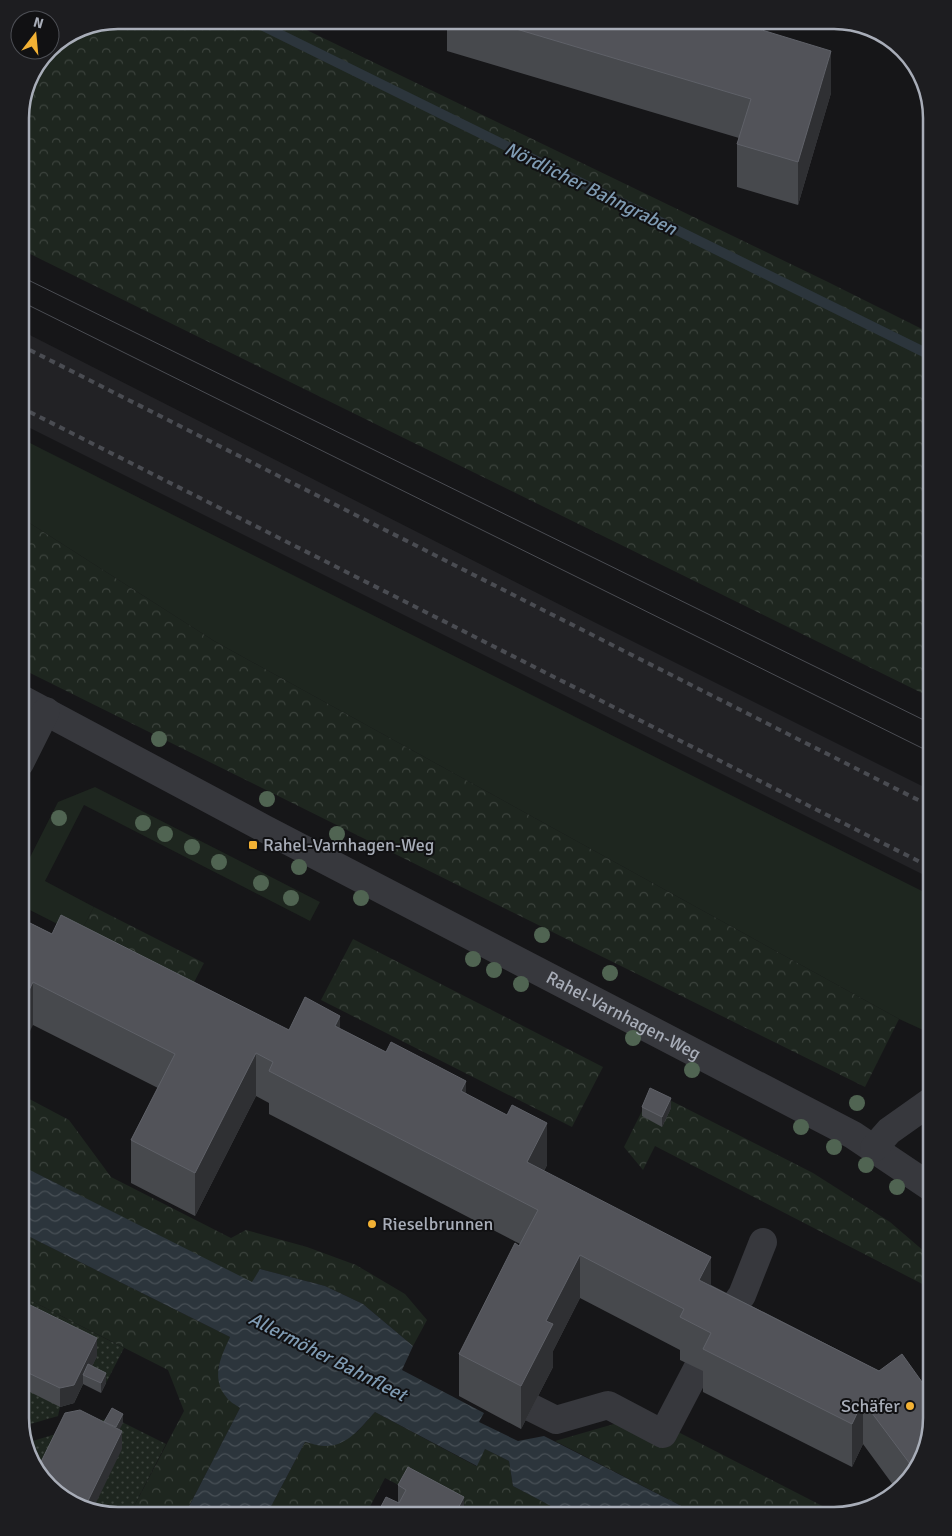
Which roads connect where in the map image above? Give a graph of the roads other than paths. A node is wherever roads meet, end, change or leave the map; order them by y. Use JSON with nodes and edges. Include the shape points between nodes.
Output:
{"nodes":[{"id":1,"x":29,"y":703,"type":"edge"},
{"id":2,"x":46,"y":712,"type":"junction"},
{"id":3,"x":29,"y":745,"type":"edge"},
{"id":4,"x":923,"y":1107,"type":"edge"},
{"id":5,"x":874,"y":1148,"type":"junction"},
{"id":6,"x":923,"y":1182,"type":"edge"},
{"id":7,"x":762,"y":1242,"type":"dead end"},
{"id":8,"x":716,"y":1331,"type":"edge"},
{"id":9,"x":697,"y":1369,"type":"dead end"},
{"id":10,"x":532,"y":1408,"type":"dead end"}],
"edges":[{"from":1,"to":2,"type":"street","name":"Rahel-Varnhagen-Weg"},
{"from":2,"to":3,"type":"street"},
{"from":2,"to":5,"type":"street","name":"Rahel-Varnhagen-Weg"},
{"from":4,"to":5,"type":"street","via":[[889,1131]]},
{"from":5,"to":6,"type":"street","name":"Rahel-Varnhagen-Weg"},
{"from":7,"to":8,"type":"street","via":[[742,1295]]},
{"from":9,"to":10,"type":"street","via":[[663,1434],[608,1405],[556,1420]]}]}
